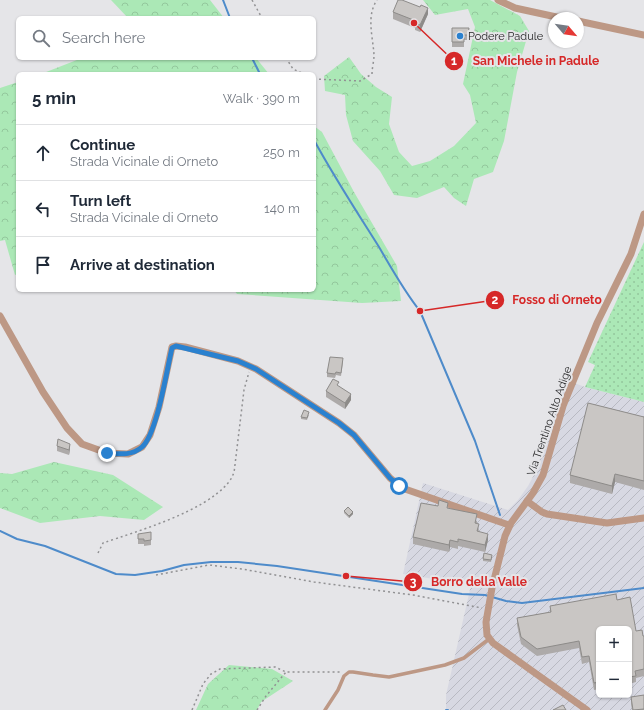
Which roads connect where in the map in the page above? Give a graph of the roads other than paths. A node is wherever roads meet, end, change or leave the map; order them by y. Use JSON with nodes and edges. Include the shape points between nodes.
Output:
{"nodes":[{"id":1,"x":498,"y":0,"type":"edge"},
{"id":2,"x":548,"y":15,"type":"edge"},
{"id":3,"x":584,"y":23,"type":"edge"},
{"id":4,"x":644,"y":35,"type":"edge"},
{"id":5,"x":644,"y":214,"type":"edge"},
{"id":6,"x":0,"y":316,"type":"edge"},
{"id":7,"x":527,"y":501,"type":"junction"},
{"id":8,"x":644,"y":518,"type":"edge"},
{"id":9,"x":509,"y":526,"type":"junction"},
{"id":10,"x":489,"y":639,"type":"junction"},
{"id":11,"x":325,"y":710,"type":"edge"},
{"id":12,"x":587,"y":710,"type":"edge"}],
"edges":[{"from":1,"to":2,"type":"street","via":[[515,8]]},
{"from":3,"to":4,"type":"street"},
{"from":5,"to":7,"type":"street","name":"Via Trentino Alto Adige","via":[[631,254],[595,328],[563,406],[544,472]]},
{"from":6,"to":9,"type":"street","via":[[43,392],[67,428],[82,444],[107,453],[128,454],[142,447],[150,435],[159,407],[172,348],[185,347],[238,361],[256,369],[354,435],[390,478],[402,488]]},
{"from":7,"to":8,"type":"street","via":[[542,512],[600,522]]},
{"from":7,"to":9,"type":"street","name":"Via Trentino Alto Adige"},
{"from":9,"to":10,"type":"street","name":"Via Trentino Alto Adige","via":[[488,609],[486,627]]},
{"from":10,"to":11,"type":"lane","via":[[464,658],[445,665],[389,676],[349,672],[344,676]]},
{"from":10,"to":12,"type":"street"}]}
